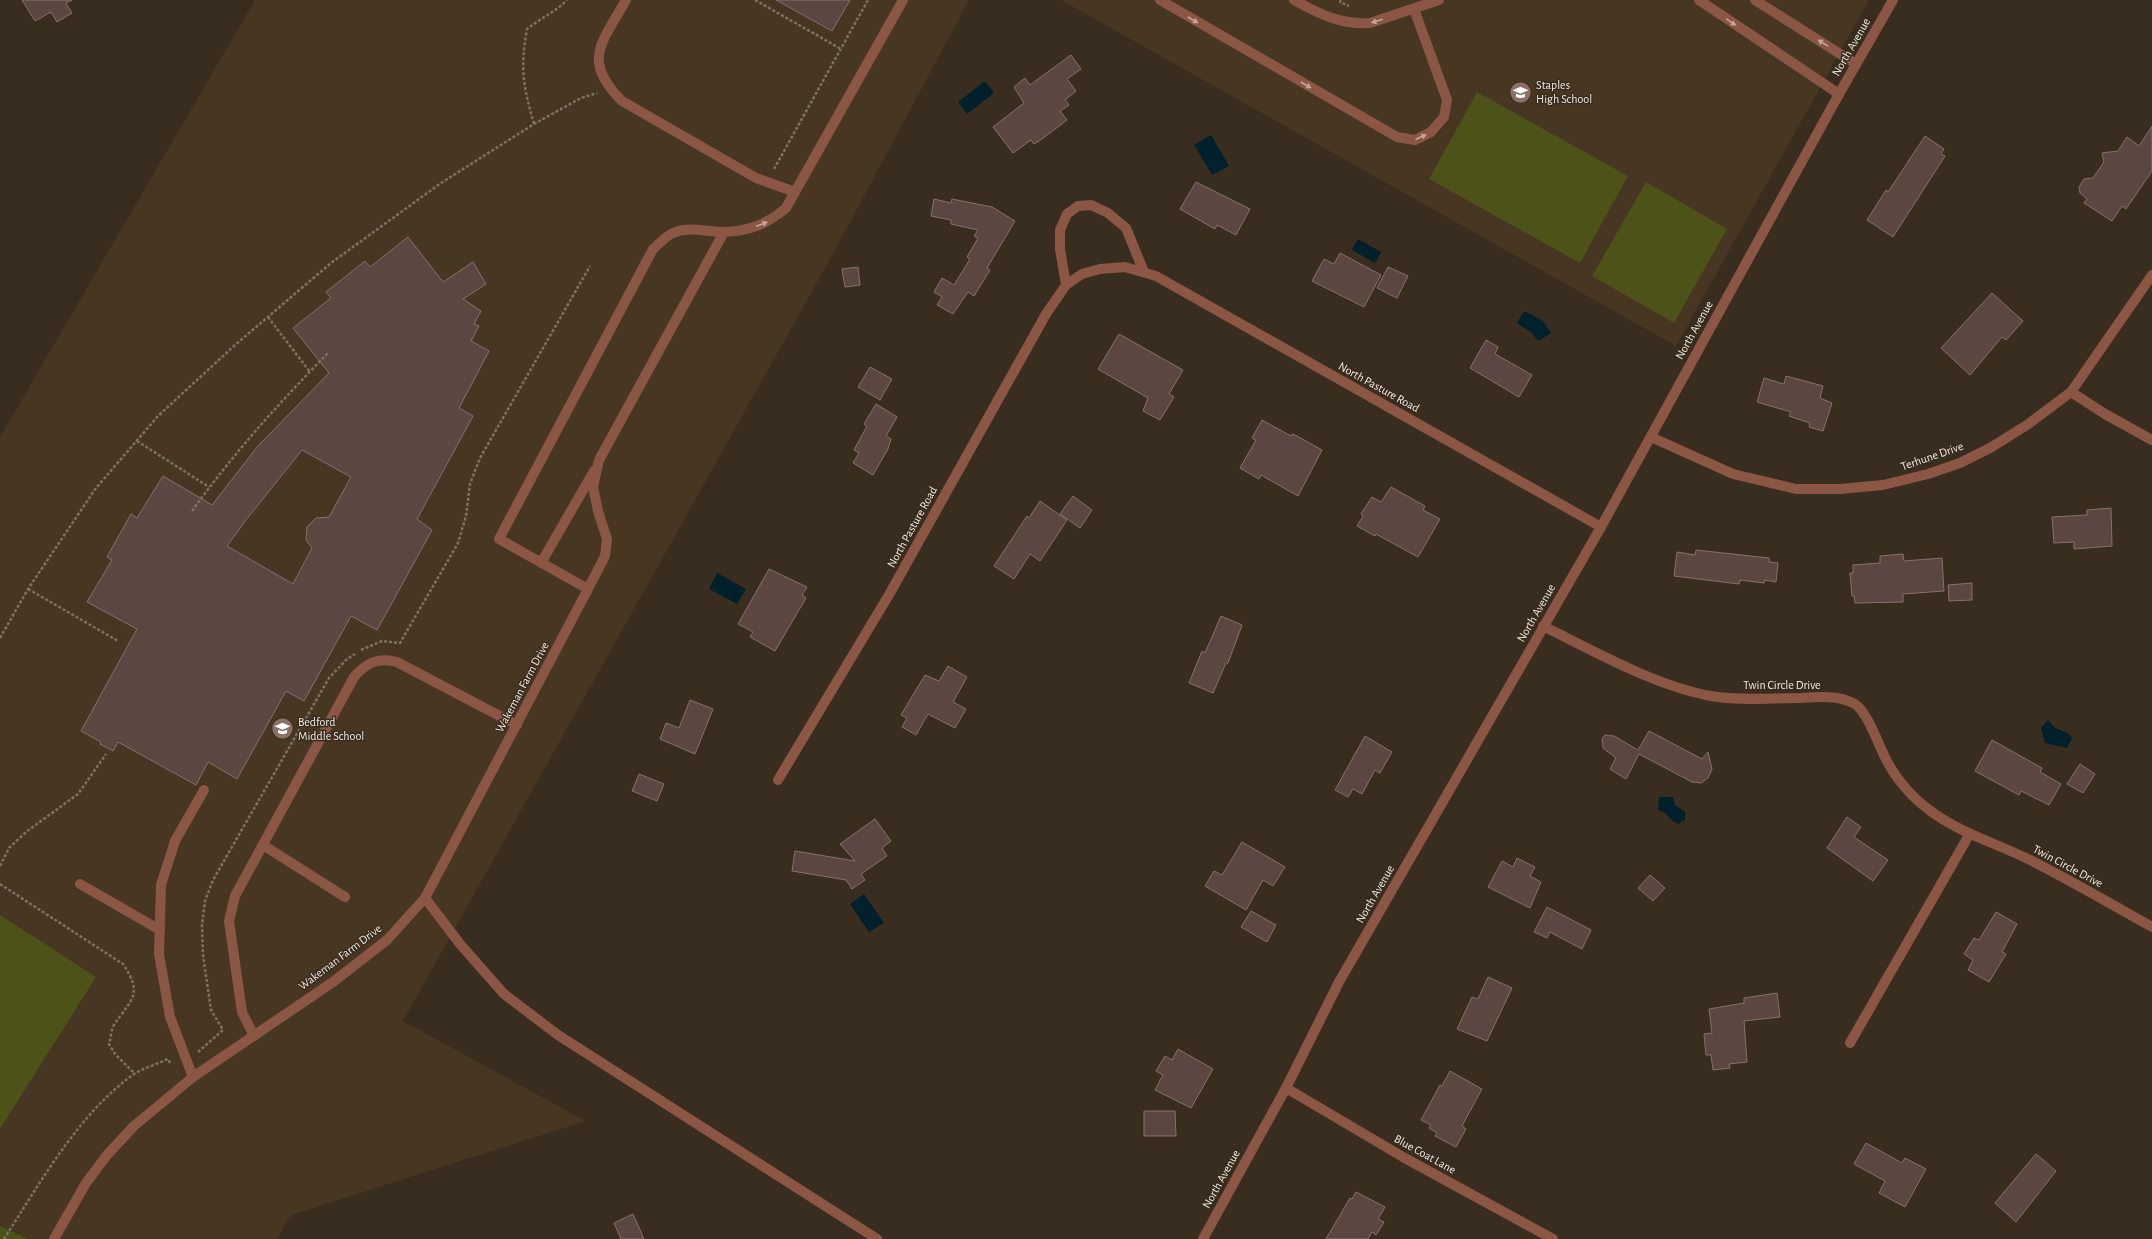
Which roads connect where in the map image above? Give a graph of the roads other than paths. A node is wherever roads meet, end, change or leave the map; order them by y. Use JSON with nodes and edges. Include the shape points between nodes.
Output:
{"nodes":[{"id":1,"x":626,"y":0,"type":"edge"},
{"id":2,"x":903,"y":0,"type":"edge"},
{"id":3,"x":1160,"y":0,"type":"edge"},
{"id":4,"x":1294,"y":0,"type":"edge"},
{"id":5,"x":1439,"y":0,"type":"edge"},
{"id":6,"x":1699,"y":0,"type":"edge"},
{"id":7,"x":1755,"y":0,"type":"edge"},
{"id":8,"x":1893,"y":0,"type":"edge"},
{"id":9,"x":1414,"y":9,"type":"junction"},
{"id":10,"x":1856,"y":64,"type":"junction"},
{"id":11,"x":1839,"y":94,"type":"junction"},
{"id":12,"x":795,"y":192,"type":"junction"},
{"id":13,"x":724,"y":232,"type":"junction"},
{"id":14,"x":1144,"y":272,"type":"junction"},
{"id":15,"x":2152,"y":275,"type":"edge"},
{"id":16,"x":1066,"y":285,"type":"junction"},
{"id":17,"x":2071,"y":392,"type":"junction"},
{"id":18,"x":1651,"y":437,"type":"junction"},
{"id":19,"x":2152,"y":440,"type":"edge"},
{"id":20,"x":600,"y":460,"type":"junction"},
{"id":21,"x":1601,"y":527,"type":"junction"},
{"id":22,"x":541,"y":563,"type":"junction"},
{"id":23,"x":588,"y":589,"type":"junction"},
{"id":24,"x":1543,"y":626,"type":"junction"},
{"id":25,"x":517,"y":725,"type":"junction"},
{"id":26,"x":778,"y":780,"type":"dead end"},
{"id":27,"x":204,"y":790,"type":"dead end"},
{"id":28,"x":1969,"y":835,"type":"junction"},
{"id":29,"x":263,"y":845,"type":"junction"},
{"id":30,"x":80,"y":884,"type":"dead end"},
{"id":31,"x":345,"y":897,"type":"dead end"},
{"id":32,"x":425,"y":898,"type":"junction"},
{"id":33,"x":2152,"y":927,"type":"edge"},
{"id":34,"x":160,"y":930,"type":"junction"},
{"id":35,"x":254,"y":1036,"type":"junction"},
{"id":36,"x":1850,"y":1043,"type":"dead end"},
{"id":37,"x":193,"y":1077,"type":"junction"},
{"id":38,"x":1286,"y":1088,"type":"junction"},
{"id":39,"x":54,"y":1239,"type":"edge"},
{"id":40,"x":877,"y":1239,"type":"edge"},
{"id":41,"x":1203,"y":1239,"type":"edge"},
{"id":42,"x":1553,"y":1239,"type":"edge"}],
"edges":[{"from":1,"to":12,"type":"street","via":[[599,48],[598,65],[602,78],[610,89],[622,101],[673,132],[756,178]]},
{"from":2,"to":12,"type":"street"},
{"from":3,"to":9,"type":"street","one_way":true,"via":[[1397,137],[1415,140],[1431,132],[1444,117],[1447,100]]},
{"from":9,"to":4,"type":"street","one_way":true,"via":[[1370,23],[1346,23],[1317,14]]},
{"from":5,"to":9,"type":"street"},
{"from":6,"to":11,"type":"street","one_way":true},
{"from":10,"to":7,"type":"street","one_way":true},
{"from":8,"to":10,"type":"street","name":"North Avenue"},
{"from":10,"to":11,"type":"street","name":"North Avenue"},
{"from":11,"to":18,"type":"street","name":"North Avenue"},
{"from":13,"to":12,"type":"street","one_way":true,"via":[[752,228],[770,221],[786,208]]},
{"from":13,"to":20,"type":"street"},
{"from":13,"to":22,"type":"street","via":[[694,228],[672,233],[653,249],[499,539]]},
{"from":14,"to":16,"type":"street","name":"North Pasture Road","via":[[1125,267],[1100,269],[1082,274]]},
{"from":14,"to":16,"type":"street","via":[[1126,228],[1108,213],[1091,205],[1078,206],[1067,214],[1060,230],[1060,249]]},
{"from":14,"to":21,"type":"street","name":"North Pasture Road","via":[[1156,276]]},
{"from":15,"to":17,"type":"street","name":"Terhune Drive"},
{"from":16,"to":26,"type":"street","name":"North Pasture Road","via":[[1046,314],[890,593]]},
{"from":17,"to":18,"type":"street","name":"Terhune Drive","via":[[2027,426],[1960,463],[1883,485],[1840,489],[1796,489],[1733,474]]},
{"from":17,"to":19,"type":"street"},
{"from":18,"to":21,"type":"street","name":"North Avenue"},
{"from":20,"to":22,"type":"street"},
{"from":20,"to":23,"type":"street","name":"Wakeman Farm Drive","via":[[593,487],[607,539],[605,556]]},
{"from":21,"to":24,"type":"street","name":"North Avenue"},
{"from":22,"to":23,"type":"street"},
{"from":23,"to":25,"type":"street","name":"Wakeman Farm Drive"},
{"from":24,"to":28,"type":"street","name":"Twin Circle Drive","via":[[1650,676],[1690,691],[1713,696],[1752,699],[1833,698],[1855,703],[1868,718],[1889,766],[1914,798],[1940,818]]},
{"from":24,"to":38,"type":"street","name":"North Avenue","via":[[1339,982]]},
{"from":25,"to":29,"type":"street","via":[[397,662],[372,662],[354,678]]},
{"from":25,"to":32,"type":"street","name":"Wakeman Farm Drive"},
{"from":27,"to":34,"type":"street","via":[[175,841],[160,885]]},
{"from":28,"to":33,"type":"street","name":"Twin Circle Drive","via":[[1992,842],[2037,863]]},
{"from":28,"to":36,"type":"street"},
{"from":29,"to":31,"type":"street"},
{"from":29,"to":35,"type":"street","via":[[235,896],[229,921],[242,1012]]},
{"from":30,"to":34,"type":"street"},
{"from":32,"to":35,"type":"street","name":"Wakeman Farm Drive","via":[[387,940],[333,982]]},
{"from":32,"to":40,"type":"street","via":[[460,944],[504,994],[558,1035]]},
{"from":34,"to":37,"type":"street","via":[[159,954],[170,1017]]},
{"from":35,"to":37,"type":"street","name":"Wakeman Farm Drive"},
{"from":37,"to":39,"type":"street","name":"Wakeman Farm Drive","via":[[134,1126],[107,1155],[86,1183]]},
{"from":38,"to":41,"type":"street","name":"North Avenue"},
{"from":38,"to":42,"type":"street","name":"Blue Coat Lane","via":[[1403,1157]]}]}
